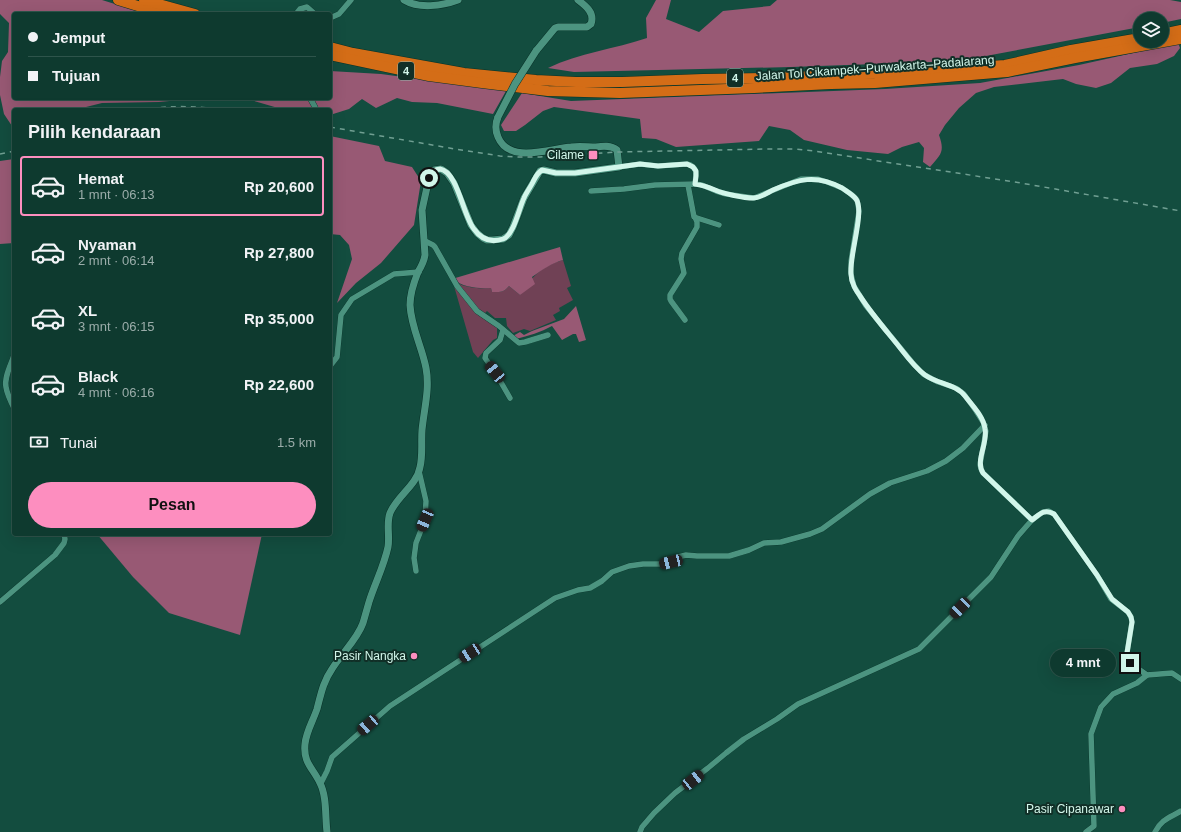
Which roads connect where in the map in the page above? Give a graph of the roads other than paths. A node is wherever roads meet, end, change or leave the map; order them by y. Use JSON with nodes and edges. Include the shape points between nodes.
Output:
{"nodes":[{"id":1,"x":118,"y":0,"type":"edge"},
{"id":2,"x":144,"y":0,"type":"edge"},
{"id":3,"x":351,"y":0,"type":"edge"},
{"id":4,"x":404,"y":0,"type":"edge"},
{"id":5,"x":458,"y":0,"type":"edge"},
{"id":6,"x":578,"y":0,"type":"edge"},
{"id":7,"x":157,"y":12,"type":"edge"},
{"id":8,"x":188,"y":12,"type":"edge"},
{"id":9,"x":298,"y":12,"type":"edge"},
{"id":10,"x":313,"y":12,"type":"edge"},
{"id":11,"x":332,"y":17,"type":"edge"},
{"id":12,"x":1181,"y":30,"type":"edge"},
{"id":13,"x":1169,"y":33,"type":"edge"},
{"id":14,"x":1133,"y":39,"type":"edge"},
{"id":15,"x":1181,"y":39,"type":"edge"},
{"id":16,"x":332,"y":48,"type":"edge"},
{"id":17,"x":332,"y":55,"type":"edge"},
{"id":18,"x":619,"y":168,"type":"junction"},
{"id":19,"x":695,"y":184,"type":"junction"},
{"id":20,"x":688,"y":185,"type":"junction"},
{"id":21,"x":591,"y":191,"type":"dead end"},
{"id":22,"x":695,"y":217,"type":"junction"},
{"id":23,"x":720,"y":225,"type":"dead end"},
{"id":24,"x":425,"y":241,"type":"junction"},
{"id":25,"x":419,"y":272,"type":"junction"},
{"id":26,"x":685,"y":320,"type":"dead end"},
{"id":27,"x":503,"y":330,"type":"junction"},
{"id":28,"x":548,"y":335,"type":"dead end"},
{"id":29,"x":12,"y":361,"type":"edge"},
{"id":30,"x":332,"y":363,"type":"edge"},
{"id":31,"x":510,"y":398,"type":"dead end"},
{"id":32,"x":12,"y":403,"type":"edge"},
{"id":33,"x":985,"y":426,"type":"junction"},
{"id":34,"x":419,"y":471,"type":"junction"},
{"id":35,"x":1032,"y":520,"type":"junction"},
{"id":36,"x":64,"y":536,"type":"edge"},
{"id":37,"x":416,"y":571,"type":"dead end"},
{"id":38,"x":0,"y":602,"type":"edge"},
{"id":39,"x":1147,"y":675,"type":"junction"},
{"id":40,"x":1181,"y":679,"type":"edge"},
{"id":41,"x":320,"y":783,"type":"junction"},
{"id":42,"x":1181,"y":811,"type":"edge"},
{"id":43,"x":327,"y":832,"type":"edge"},
{"id":44,"x":640,"y":832,"type":"edge"},
{"id":45,"x":1086,"y":832,"type":"edge"},
{"id":46,"x":1155,"y":832,"type":"edge"}],
"edges":[{"from":1,"to":7,"type":"highway"},
{"from":2,"to":8,"type":"highway"},
{"from":3,"to":11,"type":"street","via":[[339,14]]},
{"from":4,"to":5,"type":"street","via":[[427,6]]},
{"from":6,"to":18,"type":"street","bridge":true,"via":[[591,13],[591,24],[587,27],[555,28],[536,51],[515,84],[495,127],[503,146],[514,152],[541,152],[571,147],[610,147],[617,150]]},
{"from":9,"to":10,"type":"street","via":[[306,6]]},
{"from":12,"to":13,"type":"highway"},
{"from":14,"to":16,"type":"highway","name":"Jalan Tol Cikampek–Purwakarta–Padalarang","number":"4","via":[[1005,65],[888,73],[622,82],[536,80],[464,73]]},
{"from":15,"to":17,"type":"highway","name":"Jalan Tol Cikampek–Purwakarta–Padalarang","number":"4","via":[[1007,72],[875,83],[620,94],[548,91],[482,83],[397,70]]},
{"from":18,"to":19,"type":"street","via":[[640,164],[687,164],[696,171]]},
{"from":18,"to":24,"type":"street","via":[[575,173],[540,171],[524,198],[514,227],[503,239],[492,240],[483,238],[474,229],[450,176],[441,169],[436,170],[429,178],[422,210]]},
{"from":19,"to":20,"type":"street"},
{"from":19,"to":33,"type":"street","via":[[726,194],[754,198],[801,180],[818,179],[851,194],[859,211],[850,261],[854,286],[866,306],[923,374],[964,394]]},
{"from":20,"to":21,"type":"street","via":[[655,185]]},
{"from":20,"to":22,"type":"street"},
{"from":22,"to":23,"type":"street"},
{"from":22,"to":26,"type":"street","via":[[697,227],[681,256],[684,273],[670,295],[671,301]]},
{"from":24,"to":25,"type":"street","via":[[424,262]]},
{"from":24,"to":27,"type":"street","via":[[435,247],[456,286],[467,300]]},
{"from":25,"to":30,"type":"street","via":[[394,274],[352,299],[341,315],[337,357]]},
{"from":25,"to":34,"type":"street","via":[[410,307],[426,366],[428,385]]},
{"from":27,"to":28,"type":"street","via":[[520,343]]},
{"from":27,"to":31,"type":"street","via":[[500,340],[486,353],[485,358]]},
{"from":29,"to":32,"type":"street","via":[[6,388]]},
{"from":33,"to":35,"type":"street","via":[[981,458],[983,473]]},
{"from":33,"to":41,"type":"street","via":[[946,461],[912,477],[890,483],[870,494],[822,529],[810,534],[764,543],[729,556],[686,555],[671,562],[629,566],[612,572],[602,582],[590,588],[555,598],[390,706],[332,756]]},
{"from":34,"to":37,"type":"street","via":[[426,501],[425,520],[416,543]]},
{"from":34,"to":41,"type":"street","via":[[391,512],[386,552],[363,624],[330,670],[307,734],[304,751],[306,760]]},
{"from":35,"to":39,"type":"street","via":[[1043,512],[1049,511],[1054,514],[1112,599],[1128,612],[1132,622],[1127,648],[1128,659]]},
{"from":35,"to":44,"type":"street","via":[[991,576],[919,649],[798,704],[744,739],[675,793],[654,813]]},
{"from":36,"to":38,"type":"street","via":[[64,543],[55,555]]},
{"from":39,"to":40,"type":"street","via":[[1172,673]]},
{"from":39,"to":45,"type":"street","via":[[1137,683],[1113,694],[1101,707],[1091,734],[1094,826]]},
{"from":41,"to":43,"type":"street","via":[[324,795]]},
{"from":42,"to":46,"type":"street","via":[[1162,821]]}]}
